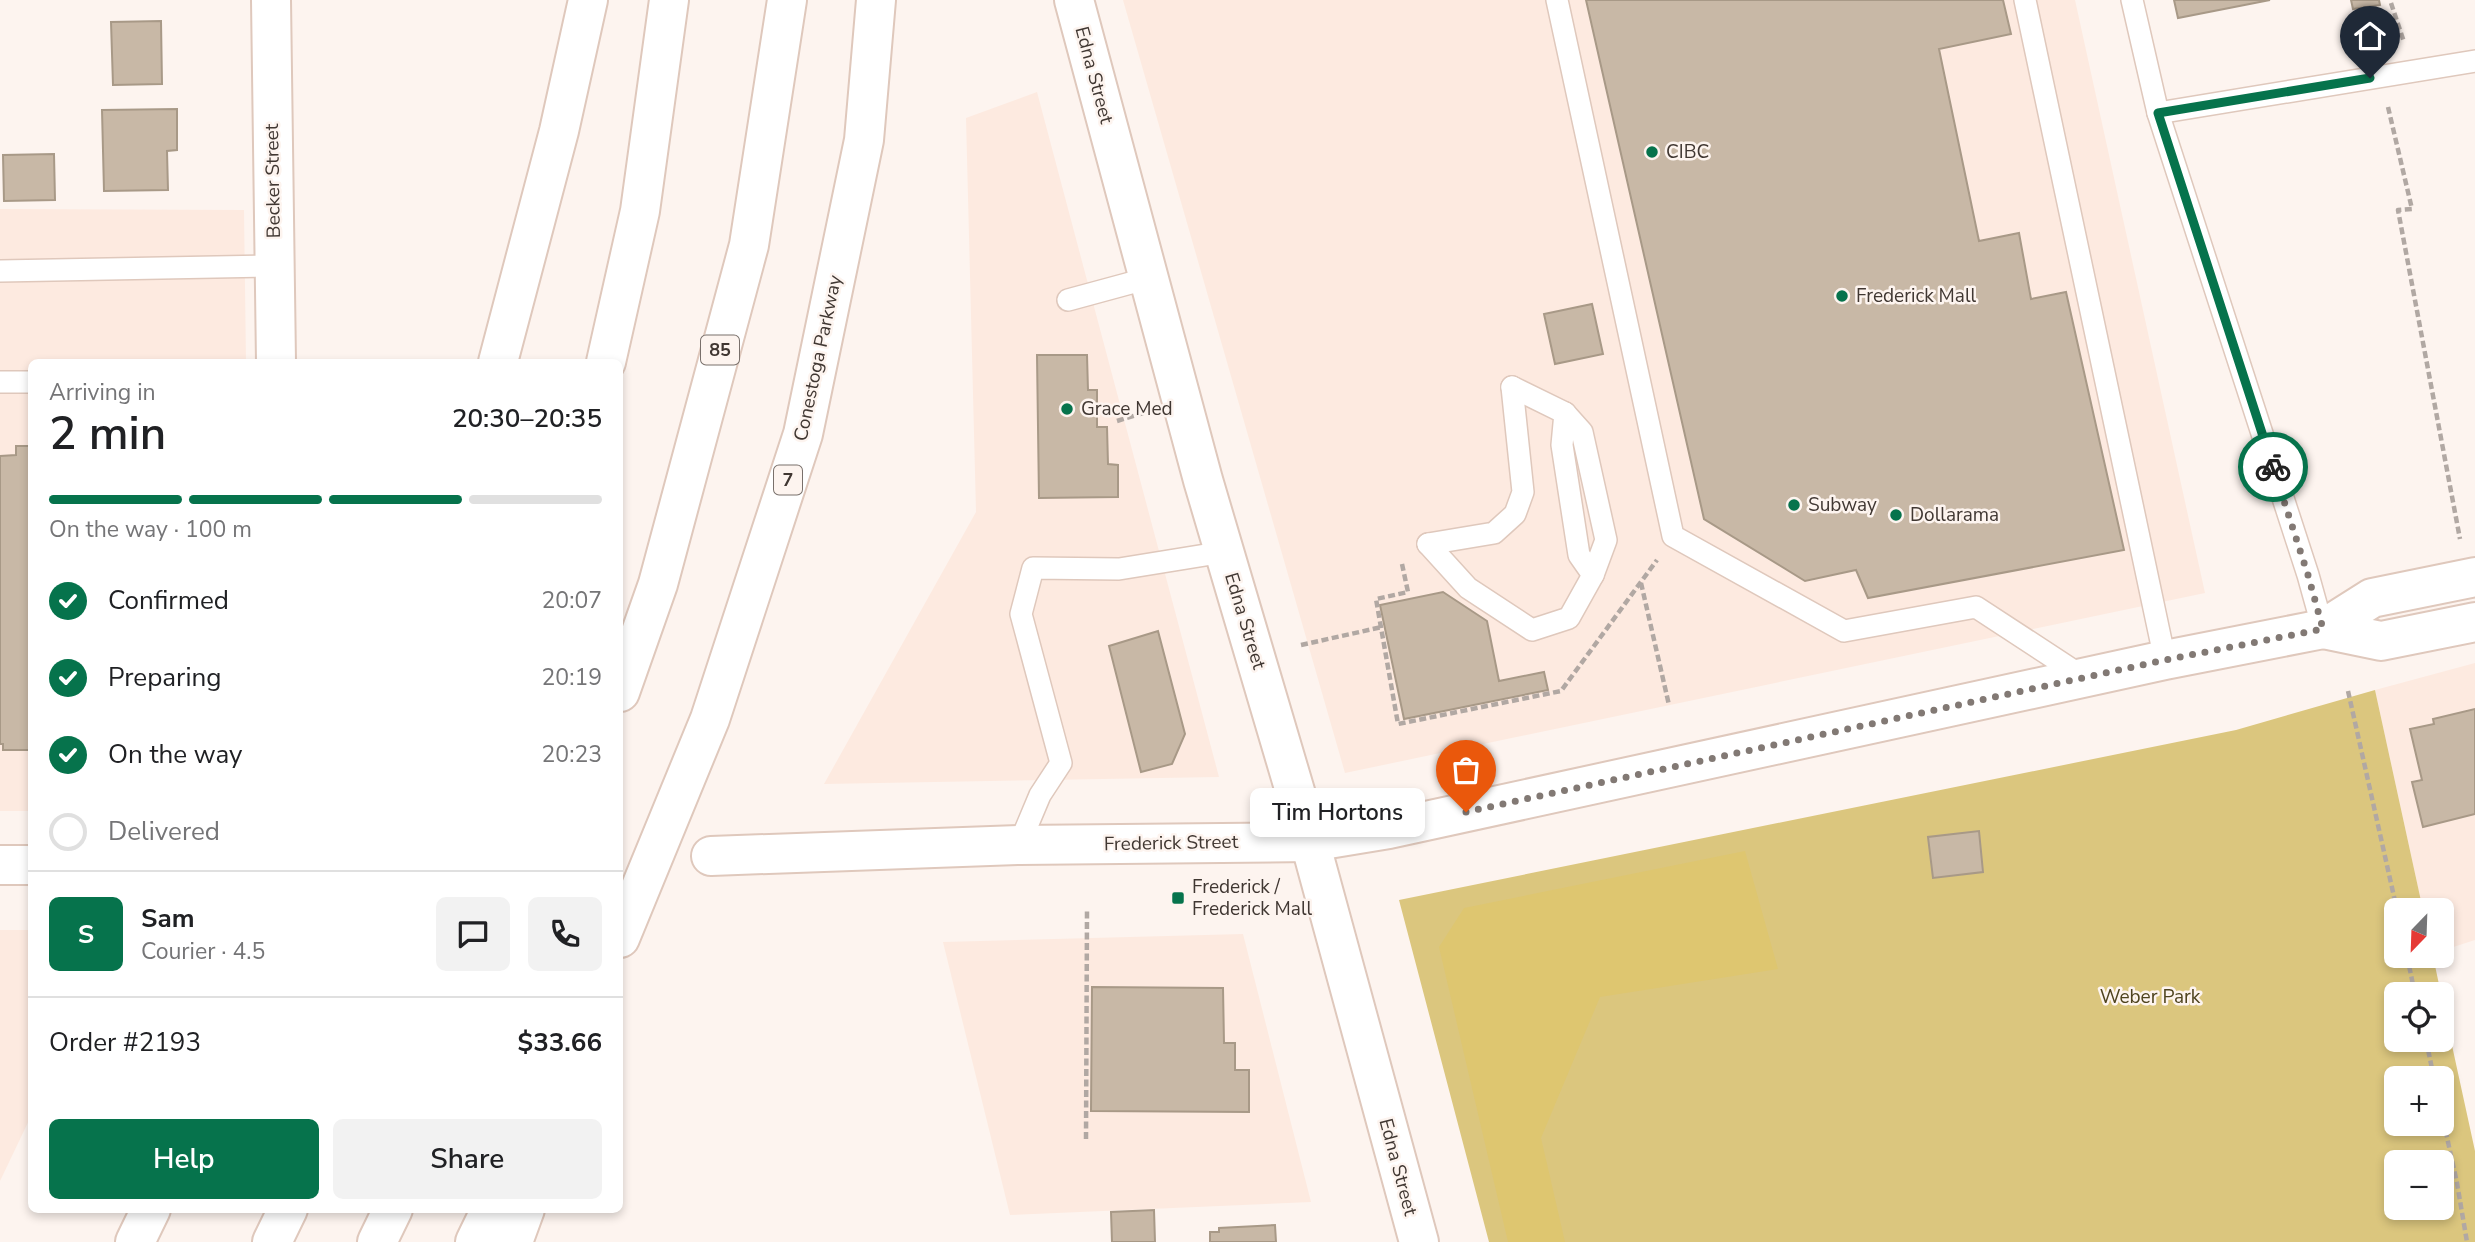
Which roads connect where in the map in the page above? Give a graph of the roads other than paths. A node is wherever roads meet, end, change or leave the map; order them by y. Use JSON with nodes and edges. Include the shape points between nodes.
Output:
{"nodes":[{"id":1,"x":271,"y":0,"type":"edge"},
{"id":2,"x":588,"y":0,"type":"edge"},
{"id":3,"x":669,"y":0,"type":"edge"},
{"id":4,"x":787,"y":0,"type":"edge"},
{"id":5,"x":876,"y":0,"type":"edge"},
{"id":6,"x":1074,"y":0,"type":"edge"},
{"id":7,"x":1557,"y":0,"type":"edge"},
{"id":8,"x":2025,"y":0,"type":"edge"},
{"id":9,"x":2132,"y":0,"type":"edge"},
{"id":10,"x":2475,"y":61,"type":"edge"},
{"id":11,"x":2158,"y":113,"type":"junction"},
{"id":12,"x":274,"y":267,"type":"junction"},
{"id":13,"x":0,"y":271,"type":"edge"},
{"id":14,"x":1149,"y":278,"type":"junction"},
{"id":15,"x":1068,"y":300,"type":"dead end"},
{"id":16,"x":276,"y":359,"type":"edge"},
{"id":17,"x":499,"y":359,"type":"edge"},
{"id":18,"x":607,"y":359,"type":"edge"},
{"id":19,"x":0,"y":382,"type":"edge"},
{"id":20,"x":28,"y":382,"type":"edge"},
{"id":21,"x":1566,"y":414,"type":"junction"},
{"id":22,"x":1224,"y":552,"type":"junction"},
{"id":23,"x":1593,"y":575,"type":"junction"},
{"id":24,"x":2475,"y":577,"type":"edge"},
{"id":25,"x":2475,"y":622,"type":"edge"},
{"id":26,"x":2323,"y":629,"type":"junction"},
{"id":27,"x":2165,"y":660,"type":"junction"},
{"id":28,"x":2085,"y":678,"type":"junction"},
{"id":29,"x":623,"y":683,"type":"edge"},
{"id":30,"x":1310,"y":842,"type":"junction"},
{"id":31,"x":1019,"y":845,"type":"junction"},
{"id":32,"x":711,"y":856,"type":"dead end"},
{"id":33,"x":0,"y":865,"type":"edge"},
{"id":34,"x":28,"y":865,"type":"edge"},
{"id":35,"x":623,"y":931,"type":"edge"},
{"id":36,"x":149,"y":1213,"type":"edge"},
{"id":37,"x":286,"y":1213,"type":"edge"},
{"id":38,"x":391,"y":1213,"type":"edge"},
{"id":39,"x":489,"y":1213,"type":"edge"},
{"id":40,"x":524,"y":1213,"type":"edge"},
{"id":41,"x":135,"y":1242,"type":"edge"},
{"id":42,"x":272,"y":1242,"type":"edge"},
{"id":43,"x":377,"y":1242,"type":"edge"},
{"id":44,"x":475,"y":1242,"type":"edge"},
{"id":45,"x":513,"y":1242,"type":"edge"},
{"id":46,"x":1419,"y":1242,"type":"edge"}],
"edges":[{"from":1,"to":12,"type":"main road","name":"Becker Street"},
{"from":2,"to":17,"type":"main road"},
{"from":3,"to":18,"type":"main road","via":[[640,211]]},
{"from":4,"to":29,"type":"main road","number":"85","via":[[749,245],[658,584]]},
{"from":5,"to":35,"type":"main road","name":"Conestoga Parkway","number":"7","via":[[864,140],[803,434],[710,719]]},
{"from":6,"to":14,"type":"main road","name":"Edna Street"},
{"from":7,"to":28,"type":"lane","via":[[1673,536],[1844,631],[1976,607]]},
{"from":8,"to":27,"type":"lane"},
{"from":9,"to":11,"type":"lane"},
{"from":10,"to":11,"type":"lane"},
{"from":11,"to":26,"type":"lane"},
{"from":12,"to":13,"type":"lane"},
{"from":12,"to":16,"type":"main road","name":"Becker Street"},
{"from":14,"to":15,"type":"lane"},
{"from":14,"to":22,"type":"main road","name":"Edna Street"},
{"from":19,"to":20,"type":"lane"},
{"from":21,"to":23,"type":"lane","via":[[1562,445],[1579,555]]},
{"from":21,"to":23,"type":"lane","via":[[1582,432],[1606,540]]},
{"from":21,"to":23,"type":"lane","via":[[1512,387],[1523,492],[1515,514],[1494,533],[1429,544],[1468,588],[1532,630],[1569,618]]},
{"from":22,"to":30,"type":"main road","name":"Edna Street"},
{"from":22,"to":31,"type":"lane","via":[[1119,569],[1033,568],[1021,614],[1061,763],[1040,795]]},
{"from":24,"to":26,"type":"main road","name":"Frederick Street","via":[[2372,598]]},
{"from":25,"to":26,"type":"main road","name":"Frederick Street","via":[[2381,641]]},
{"from":26,"to":27,"type":"main road","name":"Frederick Street"},
{"from":27,"to":28,"type":"main road","name":"Frederick Street"},
{"from":28,"to":30,"type":"main road","name":"Frederick Street","via":[[1389,829]]},
{"from":30,"to":31,"type":"main road","name":"Frederick Street"},
{"from":30,"to":46,"type":"main road","name":"Edna Street"},
{"from":31,"to":32,"type":"main road","name":"Frederick Street"},
{"from":33,"to":34,"type":"main road"},
{"from":36,"to":41,"type":"main road"},
{"from":37,"to":42,"type":"main road"},
{"from":38,"to":43,"type":"main road"},
{"from":39,"to":44,"type":"main road"},
{"from":40,"to":45,"type":"main road"}]}
